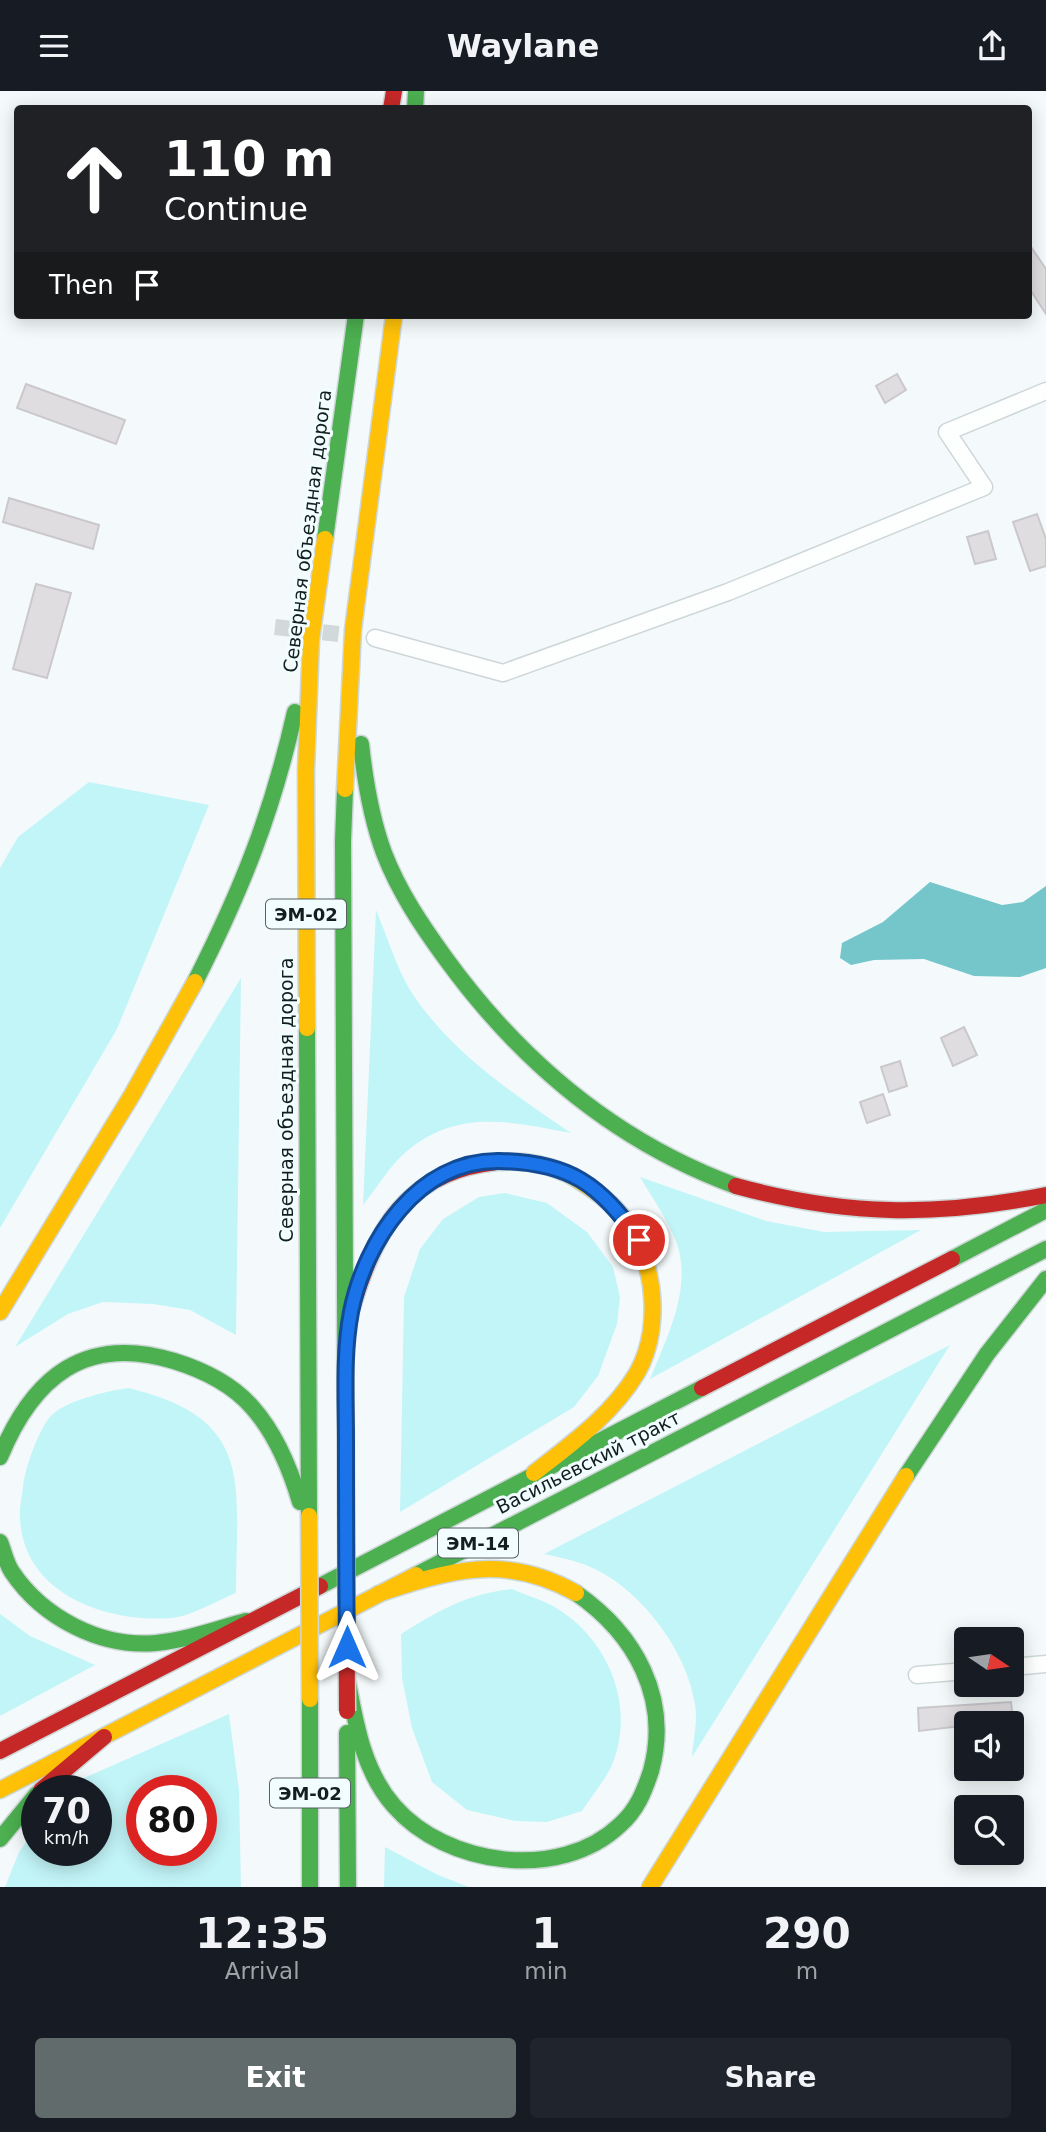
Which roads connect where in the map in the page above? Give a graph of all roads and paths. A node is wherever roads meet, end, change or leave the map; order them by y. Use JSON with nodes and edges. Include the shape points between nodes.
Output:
{"nodes":[{"id":1,"x":355,"y":319,"type":"edge"},
{"id":2,"x":393,"y":319,"type":"edge"},
{"id":3,"x":1046,"y":391,"type":"edge"},
{"id":4,"x":353,"y":630,"type":"junction"},
{"id":5,"x":375,"y":638,"type":"tunnel mouth"},
{"id":6,"x":311,"y":640,"type":"junction"},
{"id":7,"x":1046,"y":1195,"type":"edge"},
{"id":8,"x":1046,"y":1210,"type":"edge"},
{"id":9,"x":1020,"y":1243,"type":"junction"},
{"id":10,"x":1046,"y":1249,"type":"edge"},
{"id":11,"x":1046,"y":1279,"type":"edge"},
{"id":12,"x":0,"y":1312,"type":"edge"},
{"id":13,"x":345,"y":1363,"type":"junction"},
{"id":14,"x":0,"y":1457,"type":"edge"},
{"id":15,"x":534,"y":1473,"type":"junction"},
{"id":16,"x":309,"y":1534,"type":"junction"},
{"id":17,"x":0,"y":1542,"type":"edge"},
{"id":18,"x":378,"y":1594,"type":"junction"},
{"id":19,"x":246,"y":1621,"type":"junction"},
{"id":20,"x":1046,"y":1664,"type":"edge"},
{"id":21,"x":1024,"y":1666,"type":"edge"},
{"id":22,"x":954,"y":1672,"type":"edge"},
{"id":23,"x":347,"y":1674,"type":"junction"},
{"id":24,"x":917,"y":1675,"type":"dead end"},
{"id":25,"x":104,"y":1737,"type":"junction"},
{"id":26,"x":0,"y":1751,"type":"edge"},
{"id":27,"x":59,"y":1775,"type":"edge"},
{"id":28,"x":0,"y":1790,"type":"edge"},
{"id":29,"x":21,"y":1813,"type":"edge"},
{"id":30,"x":0,"y":1839,"type":"edge"},
{"id":31,"x":310,"y":1866,"type":"junction"},
{"id":32,"x":303,"y":1887,"type":"edge"},
{"id":33,"x":310,"y":1887,"type":"edge"},
{"id":34,"x":348,"y":1887,"type":"edge"},
{"id":35,"x":650,"y":1887,"type":"edge"}],
"edges":[{"from":1,"to":6,"type":"main road","name":"Северная объездная дорога","number":"ЭМ-02"},
{"from":2,"to":4,"type":"main road","number":"ЭМ-02"},
{"from":3,"to":5,"type":"street","via":[[947,432],[984,487],[727,592],[503,673]]},
{"from":4,"to":7,"type":"main road","via":[[365,785],[384,853],[417,918],[460,981],[502,1032],[554,1081],[610,1124],[672,1159],[732,1185],[788,1201],[918,1211]]},
{"from":4,"to":13,"type":"main road","number":"ЭМ-02","via":[[343,841]]},
{"from":6,"to":12,"type":"main road","via":[[274,797],[250,867],[215,943],[170,1029]]},
{"from":6,"to":16,"type":"main road","name":"Северная объездная дорога","number":"ЭМ-02","bridge":true,"via":[[306,769]]},
{"from":8,"to":9,"type":"main road","name":"Васильевский тракт","number":"ЭМ-14"},
{"from":9,"to":10,"type":"main road","name":"Васильевский тракт","number":"ЭМ-14"},
{"from":9,"to":15,"type":"main road","name":"Васильевский тракт","number":"ЭМ-14"},
{"from":9,"to":18,"type":"main road","name":"Васильевский тракт","number":"ЭМ-14"},
{"from":11,"to":35,"type":"main road","via":[[987,1355],[909,1471]]},
{"from":13,"to":15,"type":"main road","via":[[351,1312],[363,1272],[382,1233],[410,1197],[448,1172],[488,1161],[533,1161],[577,1177],[613,1204],[639,1240],[651,1280],[652,1326],[637,1372],[610,1412]]},
{"from":13,"to":23,"type":"main road","number":"ЭМ-02","bridge":true},
{"from":14,"to":16,"type":"main road","via":[[8,1434],[35,1391],[67,1365],[114,1350],[163,1356],[209,1374],[251,1405],[279,1442]]},
{"from":15,"to":19,"type":"main road","name":"Васильевский тракт","number":"ЭМ-14"},
{"from":16,"to":31,"type":"main road","name":"Северная объездная дорога","number":"ЭМ-02","bridge":true},
{"from":17,"to":19,"type":"main road","via":[[10,1570],[41,1606],[77,1628],[115,1641],[154,1643]]},
{"from":18,"to":23,"type":"main road","via":[[474,1568],[516,1570],[557,1581],[595,1604],[624,1633],[647,1670],[657,1717],[655,1763],[637,1807],[603,1840],[564,1857],[523,1861],[483,1856],[442,1843],[410,1822],[385,1795],[364,1760]]},
{"from":18,"to":25,"type":"main road","name":"Васильевский тракт","number":"ЭМ-14"},
{"from":19,"to":26,"type":"main road","name":"Васильевский тракт","number":"ЭМ-14"},
{"from":20,"to":21,"type":"street"},
{"from":22,"to":24,"type":"street"},
{"from":23,"to":34,"type":"main road","number":"ЭМ-02","bridge":true},
{"from":25,"to":27,"type":"main road"},
{"from":25,"to":28,"type":"main road","name":"Васильевский тракт","number":"ЭМ-14"},
{"from":29,"to":30,"type":"main road"},
{"from":31,"to":32,"type":"main road"},
{"from":31,"to":33,"type":"main road","name":"Северная объездная дорога","number":"ЭМ-02"}]}
